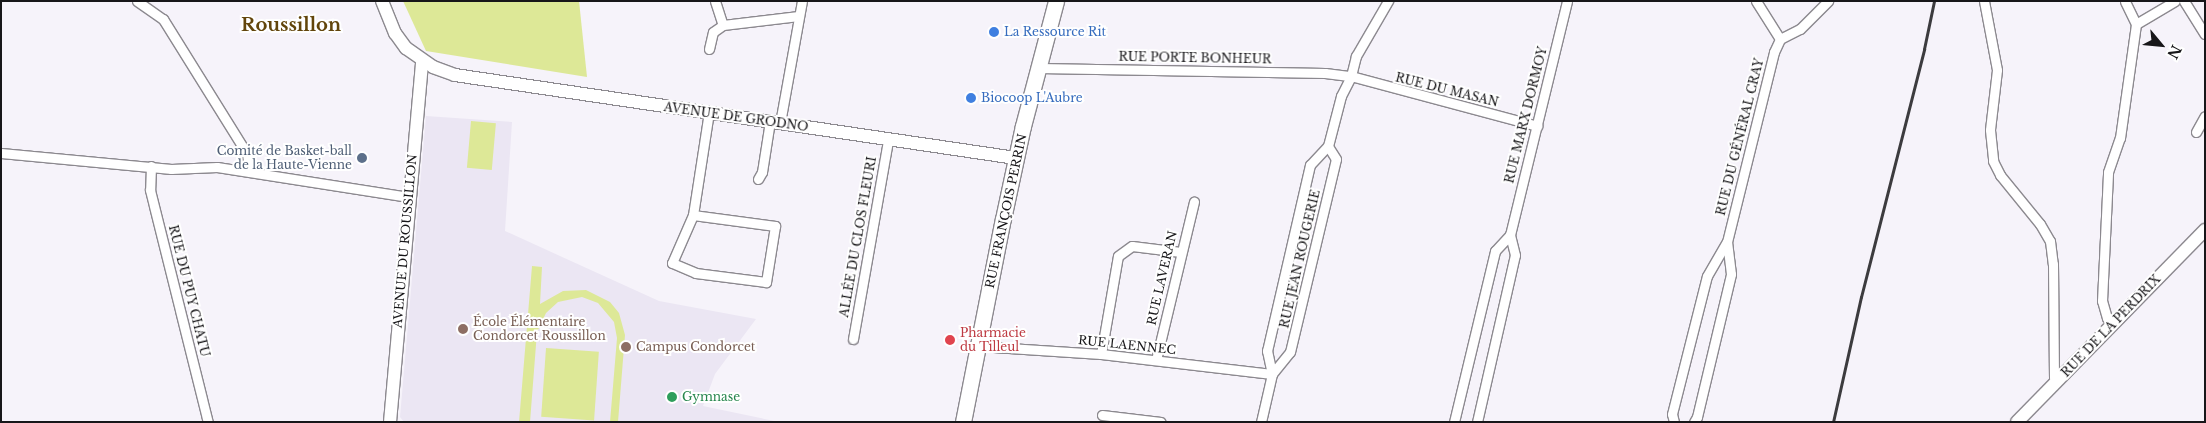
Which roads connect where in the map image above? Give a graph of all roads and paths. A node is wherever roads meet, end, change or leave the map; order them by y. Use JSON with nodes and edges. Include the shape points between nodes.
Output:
{"nodes":[{"id":1,"x":137,"y":1,"type":"edge"},
{"id":2,"x":382,"y":1,"type":"edge"},
{"id":3,"x":715,"y":1,"type":"edge"},
{"id":4,"x":802,"y":1,"type":"edge"},
{"id":5,"x":1056,"y":1,"type":"edge"},
{"id":6,"x":1388,"y":1,"type":"edge"},
{"id":7,"x":1567,"y":1,"type":"edge"},
{"id":8,"x":1756,"y":1,"type":"edge"},
{"id":9,"x":1828,"y":1,"type":"edge"},
{"id":10,"x":1984,"y":1,"type":"edge"},
{"id":11,"x":2125,"y":1,"type":"edge"},
{"id":12,"x":2175,"y":1,"type":"edge"},
{"id":13,"x":2184,"y":1,"type":"edge"},
{"id":14,"x":798,"y":16,"type":"junction"},
{"id":15,"x":2136,"y":24,"type":"junction"},
{"id":16,"x":723,"y":25,"type":"junction"},
{"id":17,"x":2205,"y":34,"type":"edge"},
{"id":18,"x":1780,"y":39,"type":"junction"},
{"id":19,"x":709,"y":49,"type":"dead end"},
{"id":20,"x":422,"y":61,"type":"junction"},
{"id":21,"x":1039,"y":68,"type":"junction"},
{"id":22,"x":1351,"y":76,"type":"junction"},
{"id":23,"x":709,"y":112,"type":"junction"},
{"id":24,"x":2205,"y":116,"type":"edge"},
{"id":25,"x":775,"y":122,"type":"junction"},
{"id":26,"x":1537,"y":126,"type":"junction"},
{"id":27,"x":2196,"y":132,"type":"dead end"},
{"id":28,"x":888,"y":140,"type":"junction"},
{"id":29,"x":1328,"y":146,"type":"junction"},
{"id":30,"x":1,"y":153,"type":"edge"},
{"id":31,"x":1016,"y":158,"type":"junction"},
{"id":32,"x":151,"y":166,"type":"junction"},
{"id":33,"x":250,"y":172,"type":"junction"},
{"id":34,"x":758,"y":179,"type":"dead end"},
{"id":35,"x":409,"y":197,"type":"junction"},
{"id":36,"x":1194,"y":202,"type":"dead end"},
{"id":37,"x":693,"y":215,"type":"junction"},
{"id":38,"x":2205,"y":230,"type":"edge"},
{"id":39,"x":1510,"y":234,"type":"junction"},
{"id":40,"x":1727,"y":242,"type":"junction"},
{"id":41,"x":1181,"y":252,"type":"junction"},
{"id":42,"x":2112,"y":323,"type":"junction"},
{"id":43,"x":853,"y":339,"type":"dead end"},
{"id":44,"x":978,"y":346,"type":"junction"},
{"id":45,"x":1101,"y":354,"type":"junction"},
{"id":46,"x":1156,"y":360,"type":"junction"},
{"id":47,"x":1272,"y":374,"type":"junction"},
{"id":48,"x":2057,"y":381,"type":"junction"},
{"id":49,"x":1102,"y":416,"type":"dead end"},
{"id":50,"x":208,"y":422,"type":"edge"},
{"id":51,"x":390,"y":422,"type":"edge"},
{"id":52,"x":964,"y":422,"type":"edge"},
{"id":53,"x":1161,"y":422,"type":"edge"},
{"id":54,"x":1262,"y":422,"type":"edge"},
{"id":55,"x":1454,"y":422,"type":"edge"},
{"id":56,"x":1477,"y":422,"type":"edge"},
{"id":57,"x":1674,"y":422,"type":"edge"},
{"id":58,"x":1694,"y":422,"type":"edge"},
{"id":59,"x":2017,"y":422,"type":"edge"}],
"edges":[{"from":1,"to":33,"type":"street","via":[[163,19],[248,154]]},
{"from":2,"to":20,"type":"street","via":[[400,40]]},
{"from":3,"to":16,"type":"street"},
{"from":4,"to":14,"type":"street"},
{"from":5,"to":21,"type":"main road","name":"RUE FRANÇOIS PERRIN"},
{"from":6,"to":22,"type":"street","name":"RUE JEAN ROUGERIE","via":[[1356,56]]},
{"from":7,"to":26,"type":"street","name":"RUE MARX DORMOY"},
{"from":8,"to":18,"type":"street"},
{"from":9,"to":18,"type":"street","via":[[1800,29]]},
{"from":10,"to":48,"type":"street","via":[[1997,70],[1990,130],[1993,161],[2050,241],[2054,377]]},
{"from":11,"to":15,"type":"street"},
{"from":12,"to":15,"type":"street"},
{"from":13,"to":17,"type":"street"},
{"from":14,"to":16,"type":"street"},
{"from":14,"to":25,"type":"street"},
{"from":15,"to":42,"type":"street","via":[[2120,138],[2108,172],[2102,301]]},
{"from":16,"to":19,"type":"street","via":[[713,32]]},
{"from":18,"to":40,"type":"street","name":"RUE DU GÉNÉRAL CRAY","via":[[1774,52]]},
{"from":20,"to":23,"type":"street","name":"AVENUE DE GRODNO","via":[[455,75]]},
{"from":20,"to":35,"type":"street","name":"AVENUE DU ROUSSILLON"},
{"from":21,"to":22,"type":"street","name":"RUE PORTE BONHEUR"},
{"from":21,"to":31,"type":"main road","name":"RUE FRANÇOIS PERRIN"},
{"from":22,"to":26,"type":"street","name":"RUE DU MASAN"},
{"from":22,"to":29,"type":"street","name":"RUE JEAN ROUGERIE","via":[[1340,96]]},
{"from":23,"to":25,"type":"street","name":"AVENUE DE GRODNO"},
{"from":23,"to":37,"type":"street"},
{"from":24,"to":27,"type":"street"},
{"from":25,"to":28,"type":"street","name":"AVENUE DE GRODNO"},
{"from":25,"to":34,"type":"street"},
{"from":26,"to":39,"type":"street","name":"RUE MARX DORMOY"},
{"from":28,"to":31,"type":"street","name":"AVENUE DE GRODNO"},
{"from":28,"to":43,"type":"street","name":"ALLÉE DU CLOS FLEURI"},
{"from":29,"to":47,"type":"street","name":"RUE JEAN ROUGERIE","via":[[1310,165],[1267,351]]},
{"from":29,"to":47,"type":"street","name":"RUE JEAN ROUGERIE","via":[[1336,159],[1290,352]]},
{"from":30,"to":32,"type":"street"},
{"from":31,"to":44,"type":"main road","name":"RUE FRANÇOIS PERRIN"},
{"from":32,"to":33,"type":"street","via":[[171,169],[217,166]]},
{"from":32,"to":50,"type":"street","name":"RUE DU PUY CHATU","via":[[150,184]]},
{"from":33,"to":35,"type":"street"},
{"from":35,"to":51,"type":"street","name":"AVENUE DU ROUSSILLON"},
{"from":36,"to":41,"type":"street","name":"RUE LAVERAN"},
{"from":37,"to":37,"type":"street","via":[[672,263],[696,273],[766,282],[775,226]]},
{"from":38,"to":42,"type":"street","name":"RUE DE LA PERDRIX"},
{"from":39,"to":55,"type":"street","name":"RUE MARX DORMOY","via":[[1495,251]]},
{"from":39,"to":56,"type":"street","name":"RUE MARX DORMOY","via":[[1515,255]]},
{"from":40,"to":57,"type":"street","name":"RUE DU GÉNÉRAL CRAY","via":[[1706,276],[1672,414]]},
{"from":40,"to":58,"type":"street","name":"RUE DU GÉNÉRAL CRAY","via":[[1731,274]]},
{"from":41,"to":45,"type":"street","via":[[1132,246],[1118,256]]},
{"from":41,"to":46,"type":"street","name":"RUE LAVERAN"},
{"from":42,"to":48,"type":"street","name":"RUE DE LA PERDRIX"},
{"from":44,"to":45,"type":"street","name":"RUE LAENNEC"},
{"from":44,"to":52,"type":"main road","name":"RUE FRANÇOIS PERRIN"},
{"from":45,"to":46,"type":"street","name":"RUE LAENNEC"},
{"from":46,"to":47,"type":"street","name":"RUE LAENNEC"},
{"from":47,"to":54,"type":"street","name":"RUE JEAN ROUGERIE"},
{"from":48,"to":59,"type":"street","name":"RUE DE LA PERDRIX"},
{"from":49,"to":53,"type":"street"}]}
